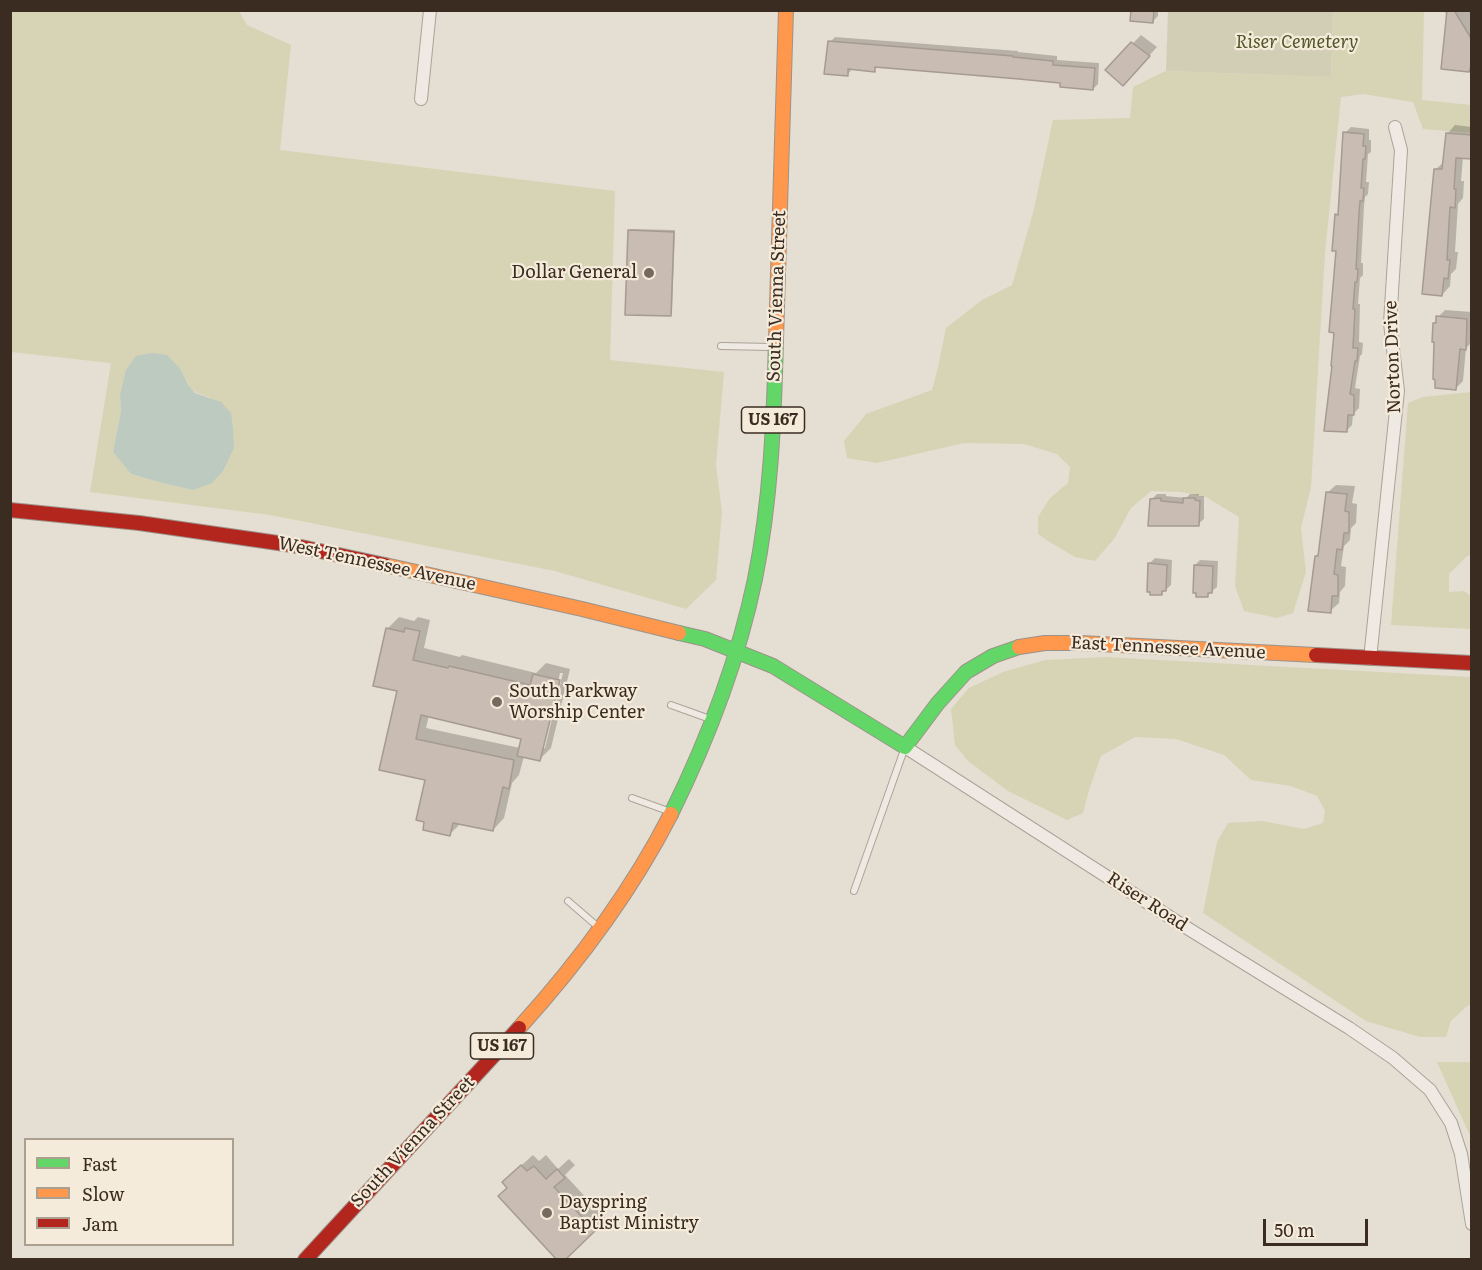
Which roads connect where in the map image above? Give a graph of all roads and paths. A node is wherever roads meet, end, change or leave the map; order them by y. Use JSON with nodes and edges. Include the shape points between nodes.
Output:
{"nodes":[{"id":1,"x":430,"y":10,"type":"edge"},
{"id":2,"x":786,"y":10,"type":"edge"},
{"id":3,"x":421,"y":99,"type":"dead end"},
{"id":4,"x":1395,"y":127,"type":"dead end"},
{"id":5,"x":721,"y":346,"type":"dead end"},
{"id":6,"x":776,"y":347,"type":"junction"},
{"id":7,"x":10,"y":510,"type":"edge"},
{"id":8,"x":736,"y":651,"type":"junction"},
{"id":9,"x":1370,"y":658,"type":"junction"},
{"id":10,"x":1472,"y":663,"type":"edge"},
{"id":11,"x":671,"y":705,"type":"dead end"},
{"id":12,"x":714,"y":720,"type":"junction"},
{"id":13,"x":905,"y":747,"type":"junction"},
{"id":14,"x":632,"y":798,"type":"dead end"},
{"id":15,"x":671,"y":812,"type":"junction"},
{"id":16,"x":854,"y":891,"type":"dead end"},
{"id":17,"x":568,"y":901,"type":"dead end"},
{"id":18,"x":600,"y":928,"type":"junction"},
{"id":19,"x":1472,"y":1224,"type":"edge"},
{"id":20,"x":305,"y":1260,"type":"edge"}],
"edges":[{"from":1,"to":3,"type":"street"},
{"from":2,"to":6,"type":"main road","name":"South Vienna Street","number":"US 167"},
{"from":4,"to":9,"type":"street","name":"Norton Drive","via":[[1401,150],[1390,323],[1398,391]]},
{"from":5,"to":6,"type":"lane"},
{"from":6,"to":8,"type":"main road","name":"South Vienna Street","number":"US 167","via":[[766,516],[747,616]]},
{"from":7,"to":8,"type":"main road","name":"West Tennessee Avenue","via":[[292,545],[582,609],[705,639]]},
{"from":8,"to":12,"type":"main road","name":"South Vienna Street","number":"US 167"},
{"from":8,"to":13,"type":"main road","name":"Riser Road","via":[[774,666]]},
{"from":9,"to":10,"type":"main road","name":"East Tennessee Avenue"},
{"from":9,"to":13,"type":"main road","name":"East Tennessee Avenue","via":[[1080,643],[1018,647],[966,672]]},
{"from":11,"to":12,"type":"lane"},
{"from":12,"to":15,"type":"main road","name":"South Vienna Street","number":"US 167"},
{"from":13,"to":16,"type":"lane"},
{"from":13,"to":19,"type":"street","name":"Riser Road","via":[[1393,1058],[1430,1090],[1451,1123],[1461,1154]]},
{"from":14,"to":15,"type":"lane"},
{"from":15,"to":18,"type":"main road","name":"South Vienna Street","number":"US 167"},
{"from":17,"to":18,"type":"lane"},
{"from":18,"to":20,"type":"main road","name":"South Vienna Street","number":"US 167","via":[[539,1006]]}]}
